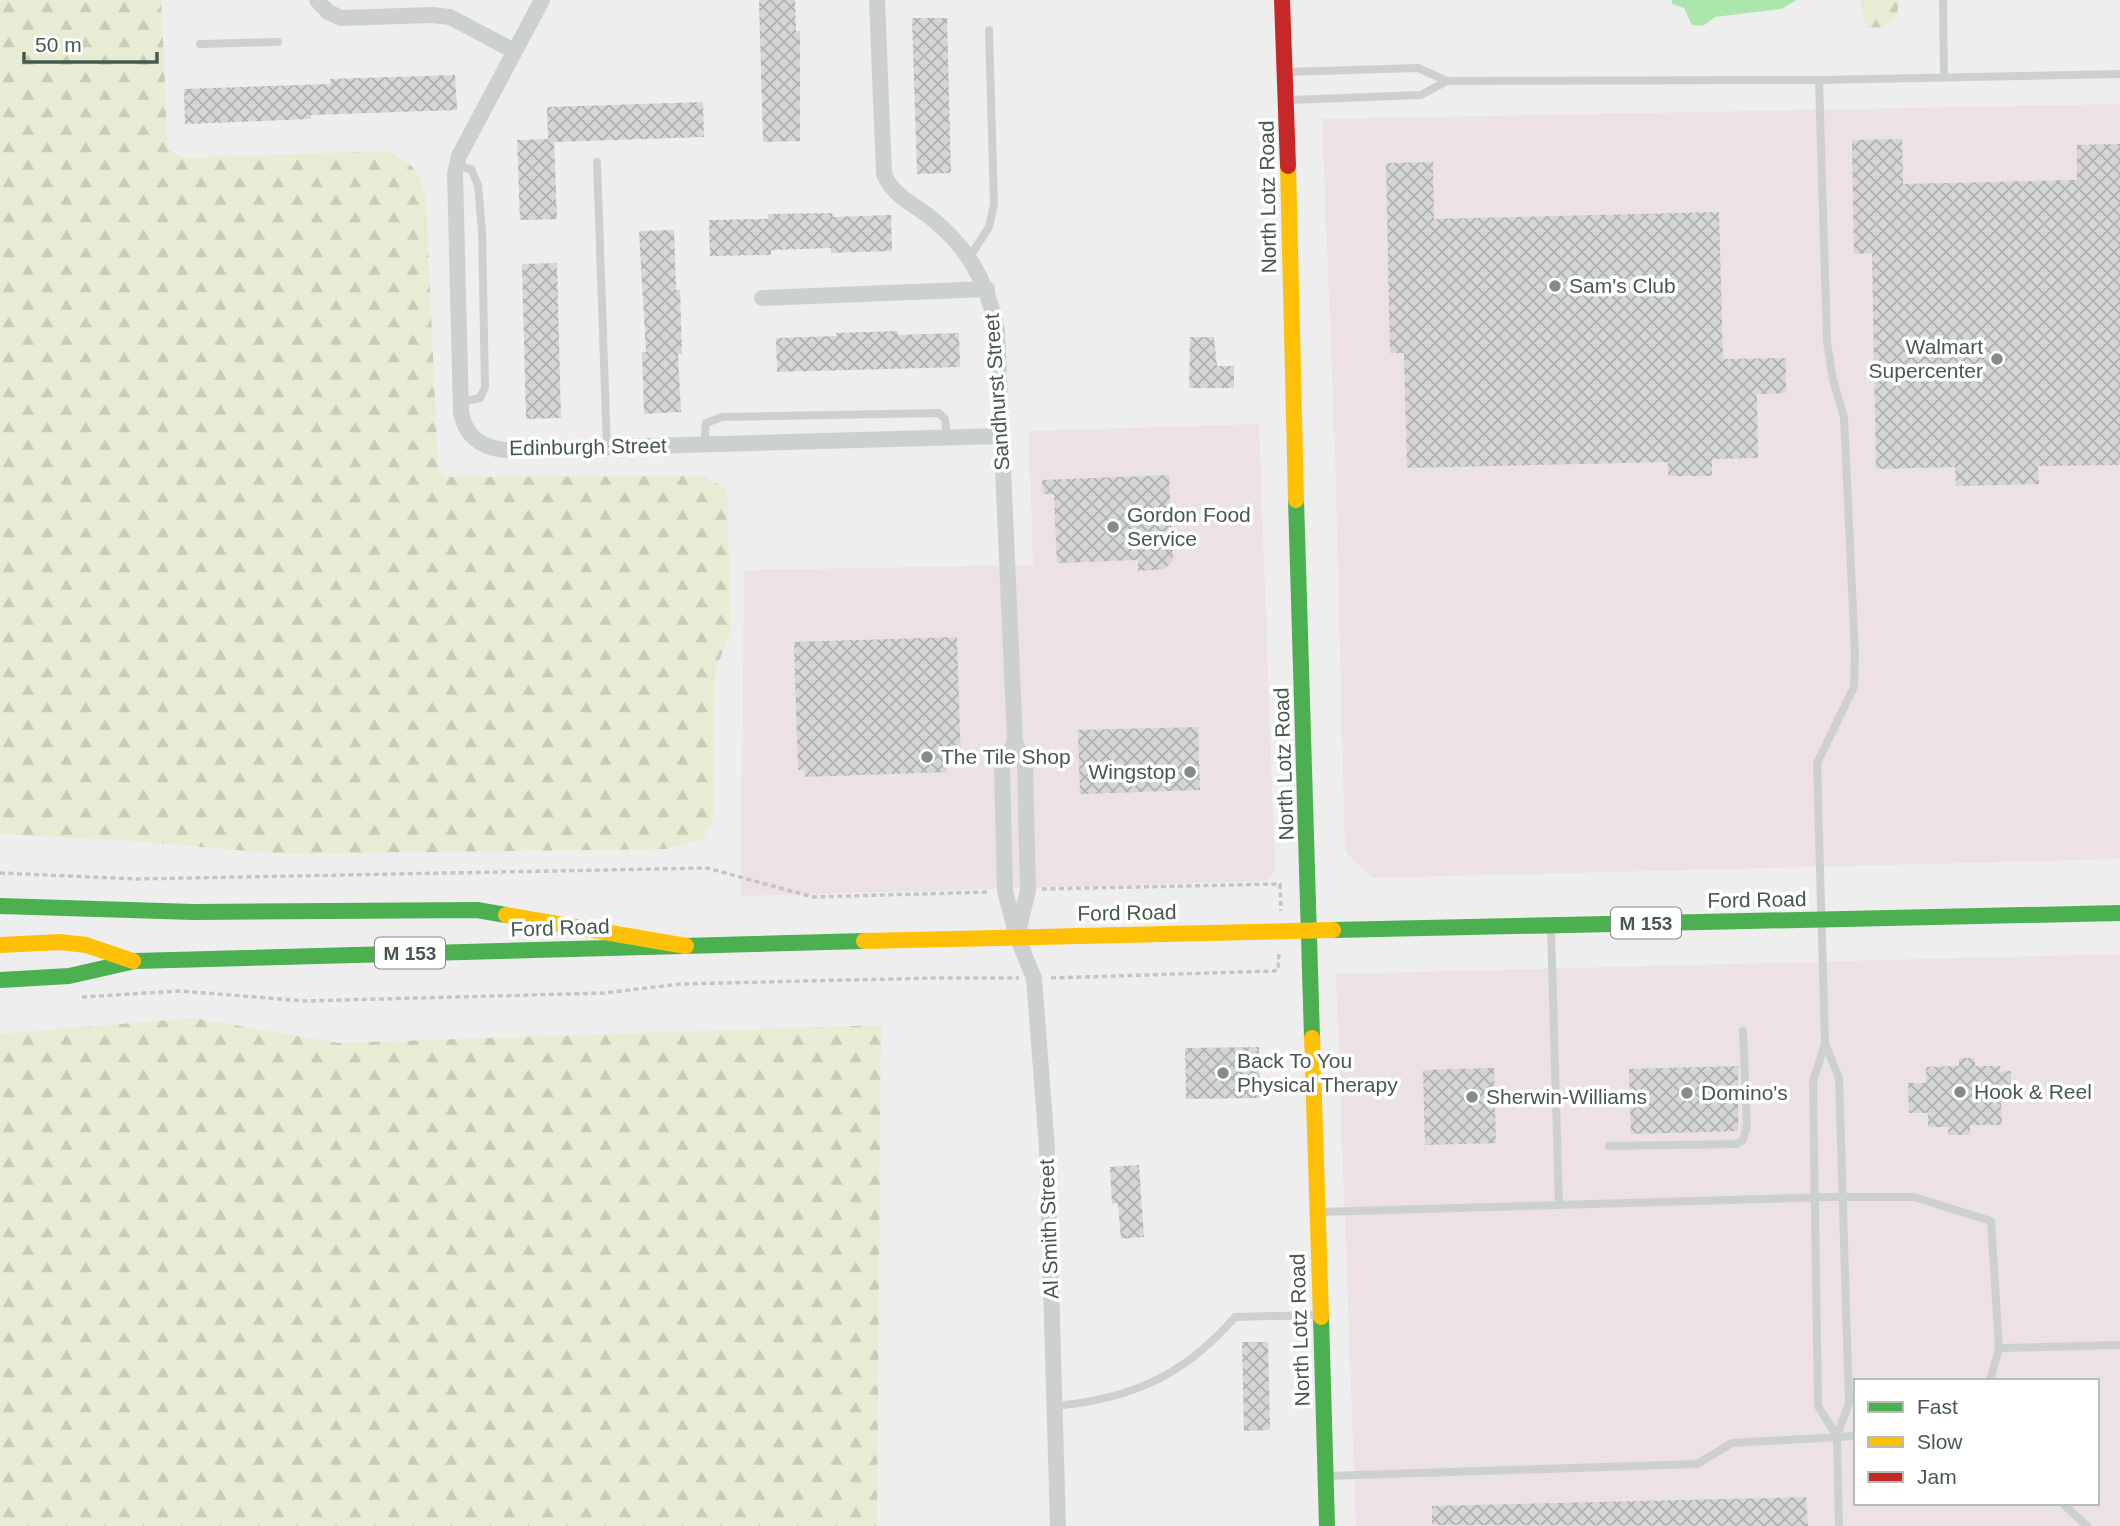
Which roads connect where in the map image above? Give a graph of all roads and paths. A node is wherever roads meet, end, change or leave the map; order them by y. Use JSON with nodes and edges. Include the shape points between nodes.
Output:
{"nodes":[{"id":1,"x":317,"y":0,"type":"edge"},
{"id":2,"x":542,"y":0,"type":"edge"},
{"id":3,"x":877,"y":0,"type":"edge"},
{"id":4,"x":1282,"y":0,"type":"edge"},
{"id":5,"x":1943,"y":0,"type":"edge"},
{"id":6,"x":989,"y":30,"type":"dead end"},
{"id":7,"x":278,"y":42,"type":"dead end"},
{"id":8,"x":200,"y":44,"type":"dead end"},
{"id":9,"x":514,"y":51,"type":"junction"},
{"id":10,"x":1286,"y":72,"type":"junction"},
{"id":11,"x":2120,"y":74,"type":"edge"},
{"id":12,"x":1944,"y":78,"type":"junction"},
{"id":13,"x":1819,"y":80,"type":"junction"},
{"id":14,"x":1447,"y":81,"type":"junction"},
{"id":15,"x":1287,"y":100,"type":"junction"},
{"id":16,"x":597,"y":162,"type":"dead end"},
{"id":17,"x":457,"y":166,"type":"junction"},
{"id":18,"x":969,"y":258,"type":"junction"},
{"id":19,"x":986,"y":289,"type":"junction"},
{"id":20,"x":762,"y":298,"type":"dead end"},
{"id":21,"x":461,"y":402,"type":"junction"},
{"id":22,"x":1000,"y":436,"type":"junction"},
{"id":23,"x":947,"y":438,"type":"junction"},
{"id":24,"x":704,"y":445,"type":"junction"},
{"id":25,"x":607,"y":447,"type":"junction"},
{"id":26,"x":1015,"y":742,"type":"junction"},
{"id":27,"x":0,"y":906,"type":"edge"},
{"id":28,"x":2120,"y":913,"type":"edge"},
{"id":29,"x":1822,"y":920,"type":"junction"},
{"id":30,"x":1551,"y":926,"type":"junction"},
{"id":31,"x":1310,"y":931,"type":"junction"},
{"id":32,"x":1017,"y":936,"type":"junction"},
{"id":33,"x":0,"y":945,"type":"edge"},
{"id":34,"x":686,"y":946,"type":"junction"},
{"id":35,"x":135,"y":961,"type":"junction"},
{"id":36,"x":0,"y":980,"type":"edge"},
{"id":37,"x":1743,"y":1031,"type":"dead end"},
{"id":38,"x":1825,"y":1044,"type":"junction"},
{"id":39,"x":1609,"y":1146,"type":"dead end"},
{"id":40,"x":1843,"y":1197,"type":"junction"},
{"id":41,"x":1815,"y":1198,"type":"junction"},
{"id":42,"x":1559,"y":1205,"type":"junction"},
{"id":43,"x":1318,"y":1212,"type":"junction"},
{"id":44,"x":1321,"y":1315,"type":"junction"},
{"id":45,"x":2120,"y":1345,"type":"edge"},
{"id":46,"x":1999,"y":1348,"type":"junction"},
{"id":47,"x":1991,"y":1379,"type":"edge"},
{"id":48,"x":1055,"y":1406,"type":"junction"},
{"id":49,"x":1837,"y":1436,"type":"junction"},
{"id":50,"x":1854,"y":1436,"type":"edge"},
{"id":51,"x":1325,"y":1476,"type":"junction"},
{"id":52,"x":2064,"y":1505,"type":"edge"},
{"id":53,"x":1058,"y":1526,"type":"edge"},
{"id":54,"x":1327,"y":1526,"type":"edge"},
{"id":55,"x":1839,"y":1526,"type":"edge"},
{"id":56,"x":2087,"y":1526,"type":"edge"}],
"edges":[{"from":1,"to":9,"type":"street","via":[[341,18],[450,17]]},
{"from":2,"to":9,"type":"street","name":"Edinburgh Street"},
{"from":3,"to":18,"type":"street","name":"Sandhurst Street","via":[[884,174],[896,194],[930,217]]},
{"from":4,"to":10,"type":"main road","name":"North Lotz Road"},
{"from":5,"to":12,"type":"lane"},
{"from":6,"to":18,"type":"lane","via":[[994,204],[989,226]]},
{"from":7,"to":8,"type":"lane"},
{"from":9,"to":17,"type":"street","name":"Edinburgh Street"},
{"from":10,"to":14,"type":"lane","via":[[1418,68]]},
{"from":10,"to":15,"type":"main road","name":"North Lotz Road"},
{"from":11,"to":12,"type":"lane"},
{"from":12,"to":13,"type":"lane"},
{"from":13,"to":14,"type":"lane"},
{"from":13,"to":29,"type":"lane","via":[[1827,342],[1844,417],[1855,654],[1854,687],[1817,763]]},
{"from":14,"to":15,"type":"lane","via":[[1421,95]]},
{"from":15,"to":31,"type":"main road","name":"North Lotz Road"},
{"from":16,"to":25,"type":"lane"},
{"from":17,"to":21,"type":"street","name":"Edinburgh Street"},
{"from":17,"to":21,"type":"lane","via":[[471,169],[478,185],[485,374],[480,398]]},
{"from":18,"to":19,"type":"street","name":"Sandhurst Street"},
{"from":19,"to":20,"type":"street"},
{"from":19,"to":22,"type":"street","name":"Sandhurst Street","via":[[997,330]]},
{"from":21,"to":25,"type":"street","name":"Edinburgh Street","via":[[467,430],[489,448]]},
{"from":22,"to":23,"type":"street","name":"Edinburgh Street"},
{"from":22,"to":26,"type":"street","name":"Sandhurst Street"},
{"from":23,"to":24,"type":"street","name":"Edinburgh Street"},
{"from":23,"to":24,"type":"lane","via":[[945,419],[939,413],[722,417],[706,423]]},
{"from":24,"to":25,"type":"street","name":"Edinburgh Street"},
{"from":26,"to":32,"type":"street","name":"Sandhurst Street","via":[[1025,764],[1028,890]]},
{"from":26,"to":32,"type":"street","name":"Sandhurst Street","via":[[1002,765],[1005,891]]},
{"from":27,"to":34,"type":"main road","via":[[194,912],[477,910]]},
{"from":28,"to":29,"type":"main road","name":"Ford Road","number":"M 153"},
{"from":29,"to":30,"type":"main road","name":"Ford Road","number":"M 153"},
{"from":29,"to":38,"type":"lane"},
{"from":30,"to":31,"type":"main road","name":"Ford Road","number":"M 153"},
{"from":30,"to":42,"type":"lane"},
{"from":31,"to":32,"type":"main road","name":"Ford Road","number":"M 153"},
{"from":31,"to":43,"type":"main road","name":"North Lotz Road"},
{"from":32,"to":34,"type":"main road","name":"Ford Road","number":"M 153"},
{"from":32,"to":48,"type":"street","name":"Al Smith Street","via":[[1034,978],[1047,1149]]},
{"from":33,"to":35,"type":"main road","name":"Ford Road","number":"M 153","via":[[86,945]]},
{"from":34,"to":35,"type":"main road","name":"Ford Road","number":"M 153"},
{"from":35,"to":36,"type":"main road","name":"Ford Road","number":"M 153","via":[[69,976]]},
{"from":37,"to":39,"type":"lane","via":[[1747,1125],[1743,1140],[1737,1144]]},
{"from":38,"to":40,"type":"lane","via":[[1839,1078]]},
{"from":38,"to":41,"type":"lane","via":[[1813,1081]]},
{"from":40,"to":41,"type":"lane"},
{"from":40,"to":46,"type":"lane","via":[[1914,1197],[1991,1221]]},
{"from":40,"to":49,"type":"lane","via":[[1849,1402]]},
{"from":41,"to":42,"type":"lane"},
{"from":41,"to":49,"type":"lane","via":[[1818,1406]]},
{"from":42,"to":43,"type":"lane"},
{"from":43,"to":44,"type":"main road","name":"North Lotz Road"},
{"from":44,"to":48,"type":"lane","via":[[1235,1317],[1185,1363],[1152,1382],[1123,1395]]},
{"from":44,"to":51,"type":"main road","name":"North Lotz Road"},
{"from":45,"to":46,"type":"lane"},
{"from":46,"to":47,"type":"lane"},
{"from":48,"to":53,"type":"street","name":"Al Smith Street"},
{"from":49,"to":50,"type":"lane"},
{"from":49,"to":51,"type":"lane","via":[[1732,1443],[1697,1464]]},
{"from":49,"to":55,"type":"lane"},
{"from":51,"to":54,"type":"main road","name":"North Lotz Road"},
{"from":52,"to":56,"type":"lane"}]}
